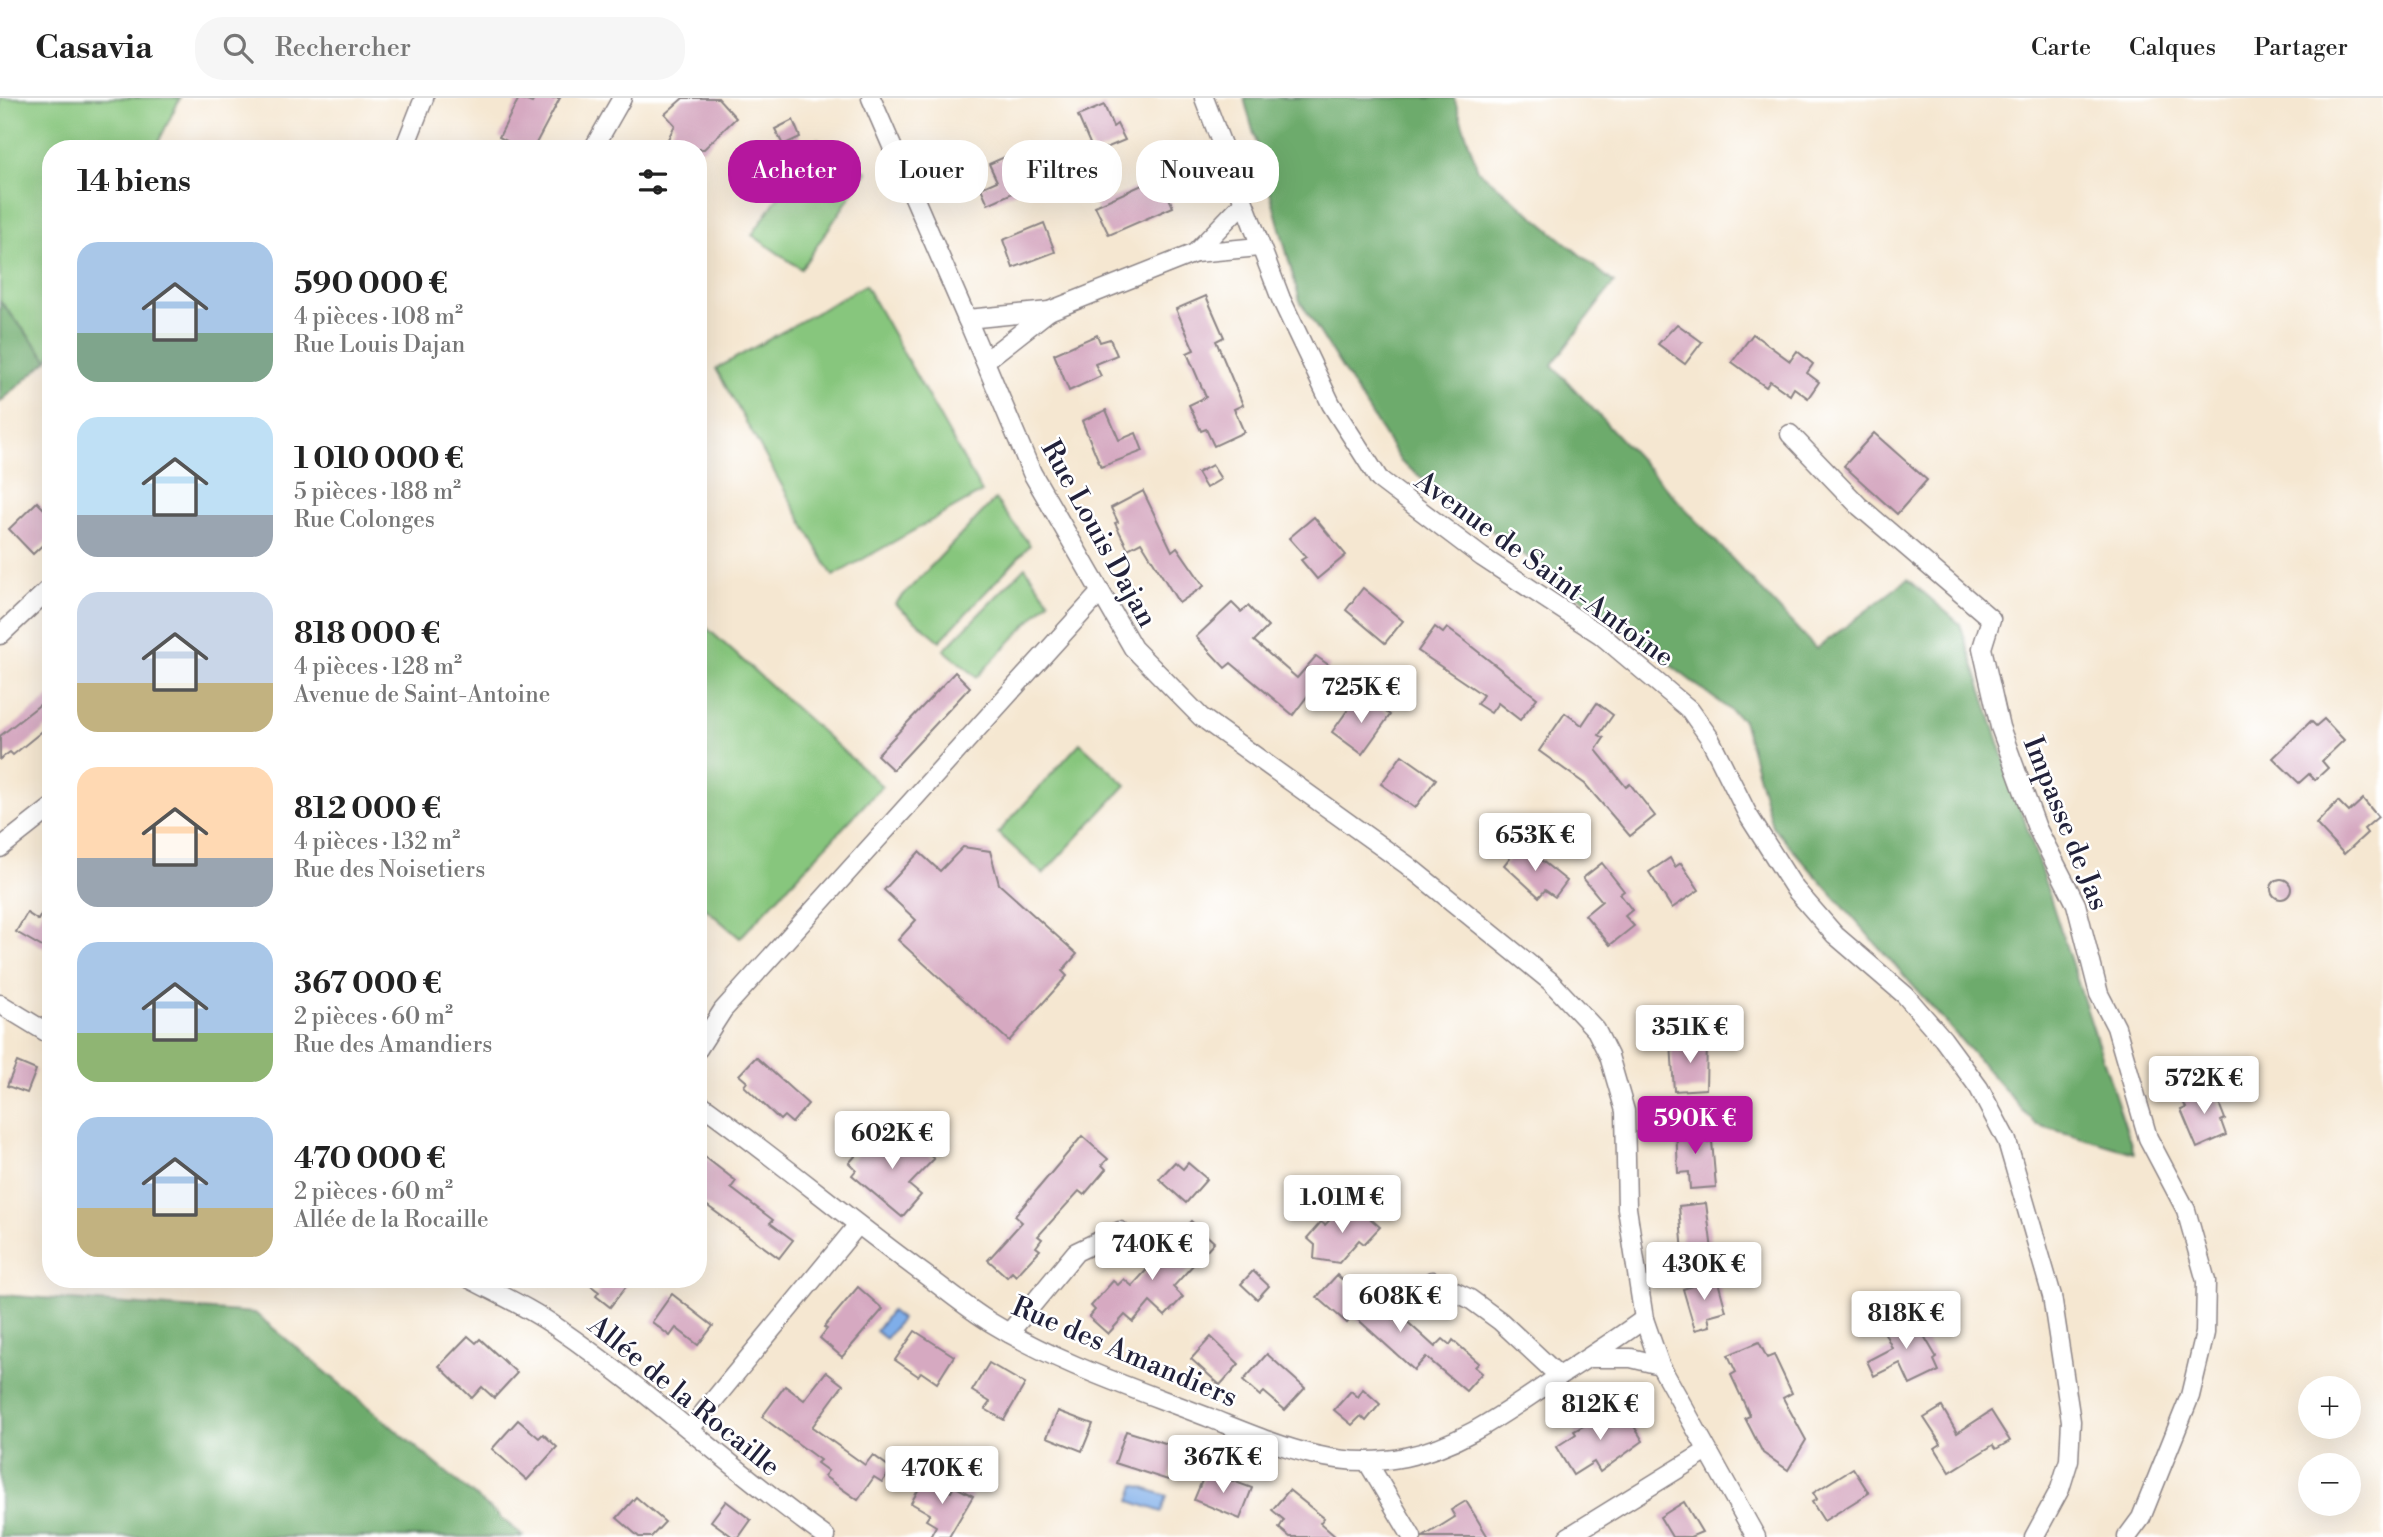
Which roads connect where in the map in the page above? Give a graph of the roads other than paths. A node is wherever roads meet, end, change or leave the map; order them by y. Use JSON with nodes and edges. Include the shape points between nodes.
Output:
{"nodes":[{"id":1,"x":424,"y":98,"type":"edge"},
{"id":2,"x":622,"y":98,"type":"edge"},
{"id":3,"x":871,"y":98,"type":"edge"},
{"id":4,"x":1203,"y":98,"type":"edge"},
{"id":5,"x":408,"y":140,"type":"edge"},
{"id":6,"x":598,"y":140,"type":"edge"},
{"id":7,"x":1219,"y":140,"type":"edge"},
{"id":8,"x":1243,"y":203,"type":"joint"},
{"id":9,"x":1259,"y":247,"type":"junction"},
{"id":10,"x":1195,"y":253,"type":"junction"},
{"id":11,"x":1049,"y":311,"type":"junction"},
{"id":12,"x":967,"y":319,"type":"junction"},
{"id":13,"x":985,"y":361,"type":"junction"},
{"id":14,"x":1790,"y":434,"type":"dead end"},
{"id":15,"x":1099,"y":594,"type":"junction"},
{"id":16,"x":42,"y":595,"type":"edge"},
{"id":17,"x":0,"y":635,"type":"edge"},
{"id":18,"x":42,"y":815,"type":"edge"},
{"id":19,"x":0,"y":848,"type":"edge"},
{"id":20,"x":0,"y":1004,"type":"edge"},
{"id":21,"x":42,"y":1030,"type":"edge"},
{"id":22,"x":707,"y":1035,"type":"edge"},
{"id":23,"x":707,"y":1108,"type":"edge"},
{"id":24,"x":857,"y":1226,"type":"junction"},
{"id":25,"x":1120,"y":1231,"type":"dead end"},
{"id":26,"x":1432,"y":1281,"type":"dead end"},
{"id":27,"x":486,"y":1288,"type":"edge"},
{"id":28,"x":1644,"y":1319,"type":"junction"},
{"id":29,"x":1009,"y":1333,"type":"junction"},
{"id":30,"x":1591,"y":1358,"type":"junction"},
{"id":31,"x":1660,"y":1365,"type":"junction"},
{"id":32,"x":1559,"y":1376,"type":"junction"},
{"id":33,"x":690,"y":1429,"type":"junction"},
{"id":34,"x":1707,"y":1451,"type":"junction"},
{"id":35,"x":1368,"y":1463,"type":"junction"},
{"id":36,"x":826,"y":1537,"type":"edge"},
{"id":37,"x":1412,"y":1537,"type":"edge"},
{"id":38,"x":1568,"y":1537,"type":"edge"},
{"id":39,"x":1756,"y":1537,"type":"edge"},
{"id":40,"x":2034,"y":1537,"type":"edge"},
{"id":41,"x":2127,"y":1537,"type":"edge"}],
"edges":[{"from":1,"to":5,"type":"street"},
{"from":2,"to":6,"type":"street"},
{"from":3,"to":12,"type":"street","name":"Rue Louis Dajan"},
{"from":4,"to":7,"type":"street","name":"Avenue de Saint-Antoine"},
{"from":8,"to":9,"type":"street","name":"Avenue de Saint-Antoine"},
{"from":8,"to":10,"type":"street"},
{"from":9,"to":10,"type":"street"},
{"from":9,"to":40,"type":"street","name":"Avenue de Saint-Antoine","via":[[1331,404],[1379,479],[1482,557],[1601,635],[1690,710],[1795,889],[1835,935],[1905,995],[1979,1088],[2007,1141],[2052,1296],[2071,1421],[2069,1460],[2060,1489]]},
{"from":10,"to":11,"type":"street"},
{"from":11,"to":12,"type":"street"},
{"from":11,"to":13,"type":"street"},
{"from":12,"to":13,"type":"street","name":"Rue Louis Dajan"},
{"from":13,"to":15,"type":"street","name":"Rue Louis Dajan","via":[[1032,472]]},
{"from":14,"to":41,"type":"street","name":"Impasse de Jas","via":[[1859,506],[1991,619],[1982,648],[2000,727],[2036,828],[2076,904],[2099,994],[2116,1027],[2148,1139],[2186,1210],[2206,1281],[2205,1333],[2190,1396],[2141,1518]]},
{"from":15,"to":22,"type":"street","via":[[723,1010]]},
{"from":15,"to":28,"type":"street","name":"Rue Louis Dajan","via":[[1133,648],[1201,717],[1406,865],[1550,981],[1596,1030],[1625,1111],[1627,1208]]},
{"from":16,"to":17,"type":"street"},
{"from":18,"to":19,"type":"street"},
{"from":20,"to":21,"type":"street"},
{"from":23,"to":24,"type":"street","name":"Rue des Amandiers"},
{"from":24,"to":29,"type":"street","name":"Rue des Amandiers"},
{"from":24,"to":33,"type":"street"},
{"from":25,"to":29,"type":"street","via":[[1076,1252]]},
{"from":26,"to":32,"type":"street","via":[[1470,1298]]},
{"from":27,"to":33,"type":"street","name":"Allée de la Rocaille","via":[[559,1328]]},
{"from":28,"to":30,"type":"street","name":"Rue des Amandiers"},
{"from":28,"to":31,"type":"street","name":"Rue Louis Dajan"},
{"from":29,"to":35,"type":"street","name":"Rue des Amandiers","via":[[1052,1355],[1298,1452]]},
{"from":30,"to":31,"type":"street","via":[[1630,1358]]},
{"from":30,"to":32,"type":"street","name":"Rue des Amandiers"},
{"from":31,"to":34,"type":"street","name":"Rue Louis Dajan"},
{"from":32,"to":35,"type":"street","name":"Rue des Amandiers","via":[[1479,1431],[1451,1444]]},
{"from":33,"to":36,"type":"street","name":"Allée de la Rocaille"},
{"from":34,"to":38,"type":"street"},
{"from":34,"to":39,"type":"street","name":"Rue Louis Dajan"},
{"from":35,"to":37,"type":"street"}]}
